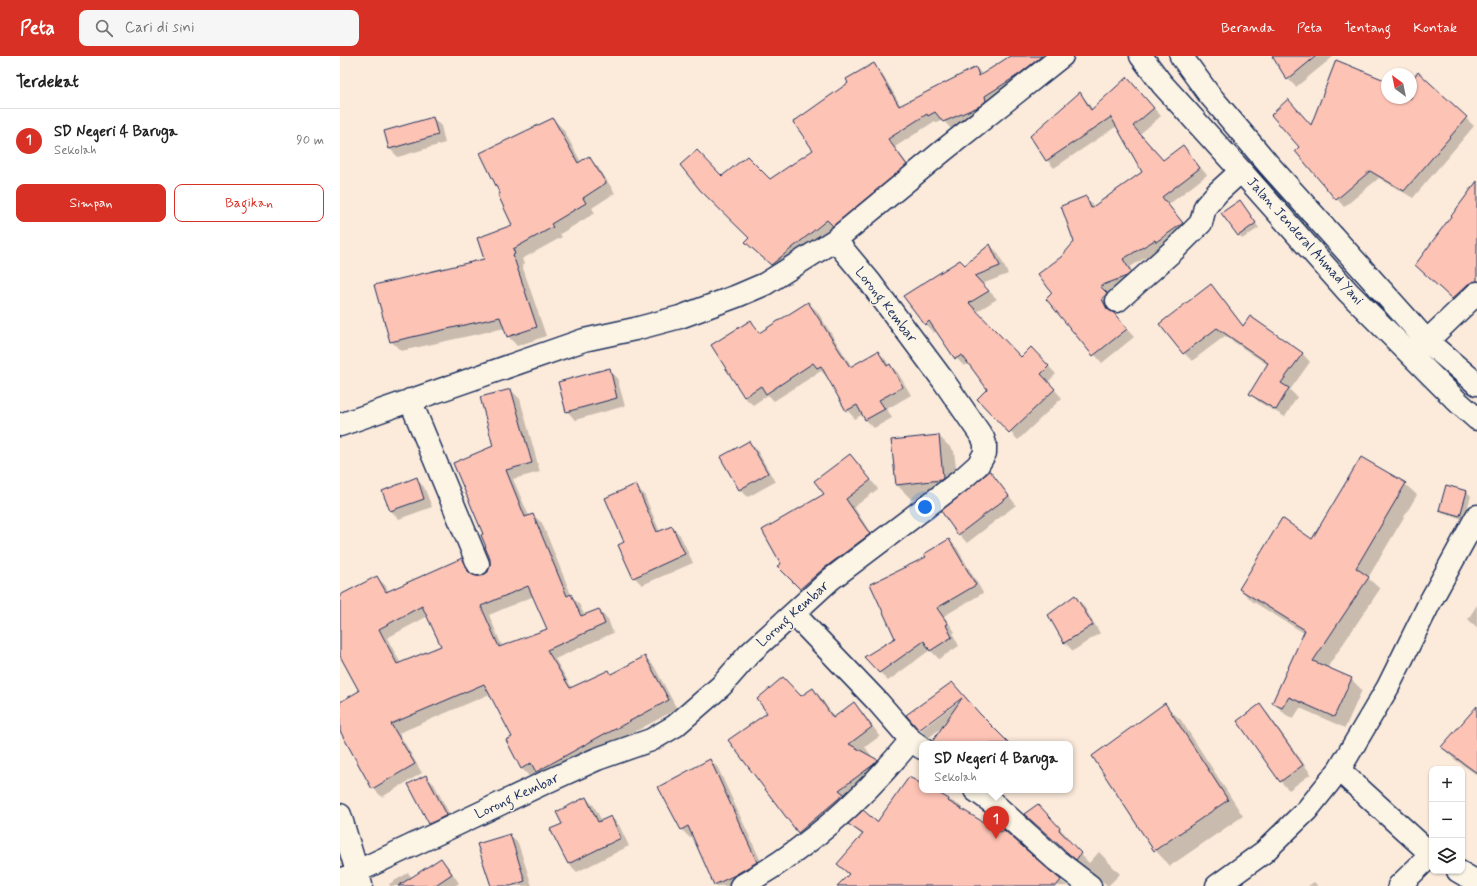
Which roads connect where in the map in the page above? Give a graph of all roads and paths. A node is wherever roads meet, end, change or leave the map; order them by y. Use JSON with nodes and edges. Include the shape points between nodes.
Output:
{"nodes":[{"id":1,"x":1062,"y":56,"type":"edge"},
{"id":2,"x":1142,"y":56,"type":"edge"},
{"id":3,"x":1181,"y":56,"type":"edge"},
{"id":4,"x":1241,"y":171,"type":"junction"},
{"id":5,"x":836,"y":240,"type":"junction"},
{"id":6,"x":1477,"y":293,"type":"edge"},
{"id":7,"x":1117,"y":301,"type":"dead end"},
{"id":8,"x":1428,"y":341,"type":"junction"},
{"id":9,"x":1477,"y":384,"type":"edge"},
{"id":10,"x":410,"y":400,"type":"junction"},
{"id":11,"x":1477,"y":419,"type":"edge"},
{"id":12,"x":340,"y":425,"type":"edge"},
{"id":13,"x":1477,"y":516,"type":"edge"},
{"id":14,"x":478,"y":564,"type":"dead end"},
{"id":15,"x":794,"y":614,"type":"junction"},
{"id":16,"x":917,"y":744,"type":"edge"},
{"id":17,"x":1340,"y":770,"type":"junction"},
{"id":18,"x":979,"y":793,"type":"edge"},
{"id":19,"x":340,"y":815,"type":"edge"},
{"id":20,"x":1429,"y":852,"type":"edge"},
{"id":21,"x":1429,"y":858,"type":"edge"},
{"id":22,"x":1463,"y":874,"type":"edge"},
{"id":23,"x":352,"y":879,"type":"edge"},
{"id":24,"x":1477,"y":882,"type":"edge"},
{"id":25,"x":740,"y":886,"type":"edge"},
{"id":26,"x":1090,"y":886,"type":"edge"},
{"id":27,"x":1217,"y":886,"type":"edge"},
{"id":28,"x":1399,"y":886,"type":"edge"}],
"edges":[{"from":1,"to":5,"type":"main road"},
{"from":2,"to":4,"type":"main road","name":"Jalan Jenderal Ahmad Yani","via":[[1162,84]]},
{"from":3,"to":8,"type":"main road","name":"Jalan Jenderal Ahmad Yani","via":[[1268,165]]},
{"from":4,"to":7,"type":"main road","via":[[1205,207],[1201,224]]},
{"from":4,"to":11,"type":"main road","name":"Jalan Jenderal Ahmad Yani","via":[[1348,292]]},
{"from":5,"to":10,"type":"main road","via":[[765,284],[680,318],[584,340]]},
{"from":5,"to":15,"type":"main road","name":"Lorong Kembar","via":[[943,380],[983,438],[985,453],[978,465],[831,579]]},
{"from":6,"to":8,"type":"main road"},
{"from":8,"to":9,"type":"main road","name":"Jalan Jenderal Ahmad Yani"},
{"from":10,"to":12,"type":"main road"},
{"from":10,"to":14,"type":"main road"},
{"from":13,"to":17,"type":"main road","via":[[1388,687]]},
{"from":15,"to":16,"type":"main road"},
{"from":15,"to":23,"type":"main road","name":"Lorong Kembar","via":[[749,654],[721,686],[675,726],[652,740],[597,759],[544,783]]},
{"from":16,"to":25,"type":"main road","via":[[900,754],[818,834]]},
{"from":17,"to":20,"type":"main road"},
{"from":17,"to":27,"type":"main road","via":[[1307,810],[1264,852]]},
{"from":18,"to":26,"type":"main road"},
{"from":19,"to":23,"type":"main road"},
{"from":21,"to":28,"type":"main road"},
{"from":22,"to":24,"type":"main road"}]}
